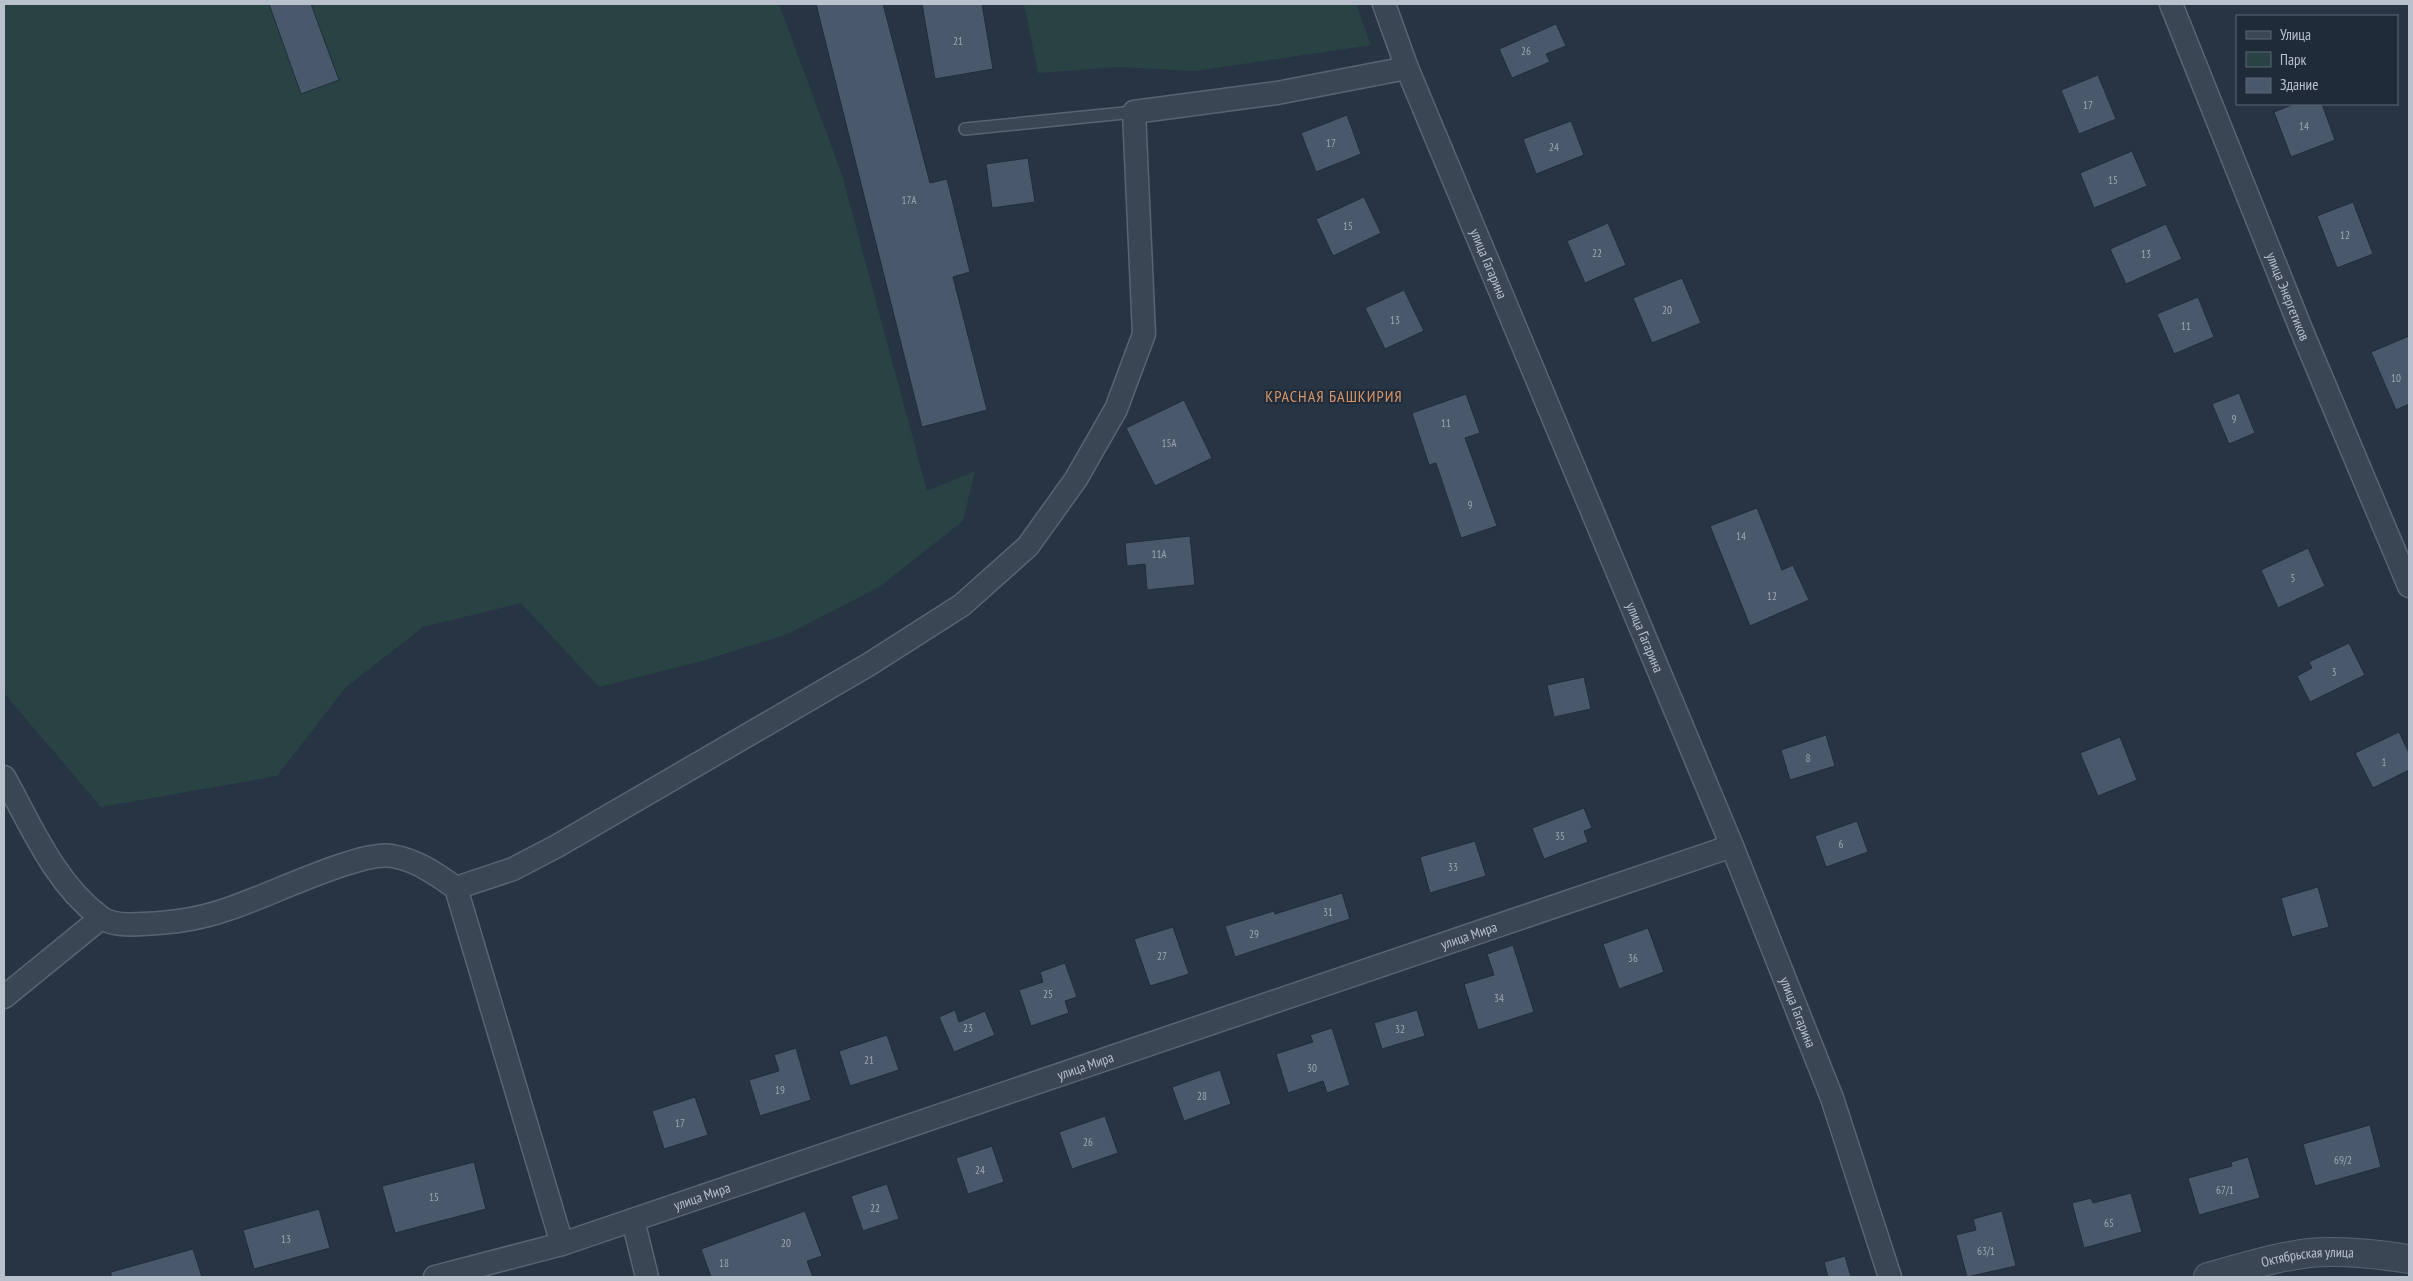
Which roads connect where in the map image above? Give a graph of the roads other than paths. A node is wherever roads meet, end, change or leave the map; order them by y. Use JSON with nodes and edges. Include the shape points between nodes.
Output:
{"nodes":[{"id":1,"x":1384,"y":4,"type":"edge"},
{"id":2,"x":2171,"y":4,"type":"edge"},
{"id":3,"x":1407,"y":68,"type":"junction"},
{"id":4,"x":1134,"y":112,"type":"junction"},
{"id":5,"x":965,"y":129,"type":"dead end"},
{"id":6,"x":2409,"y":586,"type":"edge"},
{"id":7,"x":4,"y":777,"type":"edge"},
{"id":8,"x":1732,"y":846,"type":"junction"},
{"id":9,"x":456,"y":888,"type":"junction"},
{"id":10,"x":101,"y":918,"type":"junction"},
{"id":11,"x":4,"y":997,"type":"edge"},
{"id":12,"x":633,"y":1220,"type":"junction"},
{"id":13,"x":562,"y":1244,"type":"junction"},
{"id":14,"x":2409,"y":1259,"type":"edge"},
{"id":15,"x":435,"y":1277,"type":"edge"},
{"id":16,"x":648,"y":1277,"type":"edge"},
{"id":17,"x":1890,"y":1277,"type":"edge"},
{"id":18,"x":2208,"y":1277,"type":"edge"}],
"edges":[{"from":1,"to":3,"type":"street","name":"улица Гагарина"},
{"from":2,"to":6,"type":"street","name":"улица Энергетиков","via":[[2301,329]]},
{"from":3,"to":4,"type":"street","via":[[1277,93]]},
{"from":3,"to":8,"type":"street","name":"улица Гагарина"},
{"from":4,"to":5,"type":"lane"},
{"from":4,"to":9,"type":"street","via":[[1144,334],[1116,409],[1076,479],[1028,546],[962,605],[868,665],[557,846],[513,868]]},
{"from":7,"to":10,"type":"street","via":[[58,874]]},
{"from":8,"to":12,"type":"street","name":"улица Мира"},
{"from":8,"to":17,"type":"street","name":"улица Гагарина","via":[[1832,1098]]},
{"from":9,"to":10,"type":"street","via":[[418,863],[390,856],[361,859],[227,910],[176,923],[128,925]]},
{"from":9,"to":13,"type":"street"},
{"from":10,"to":11,"type":"street"},
{"from":12,"to":13,"type":"street","name":"улица Мира"},
{"from":12,"to":16,"type":"street"},
{"from":13,"to":15,"type":"street","name":"улица Мира"},
{"from":14,"to":18,"type":"street","name":"Октябрьская улица","via":[[2373,1253],[2310,1253],[2256,1263]]}]}
